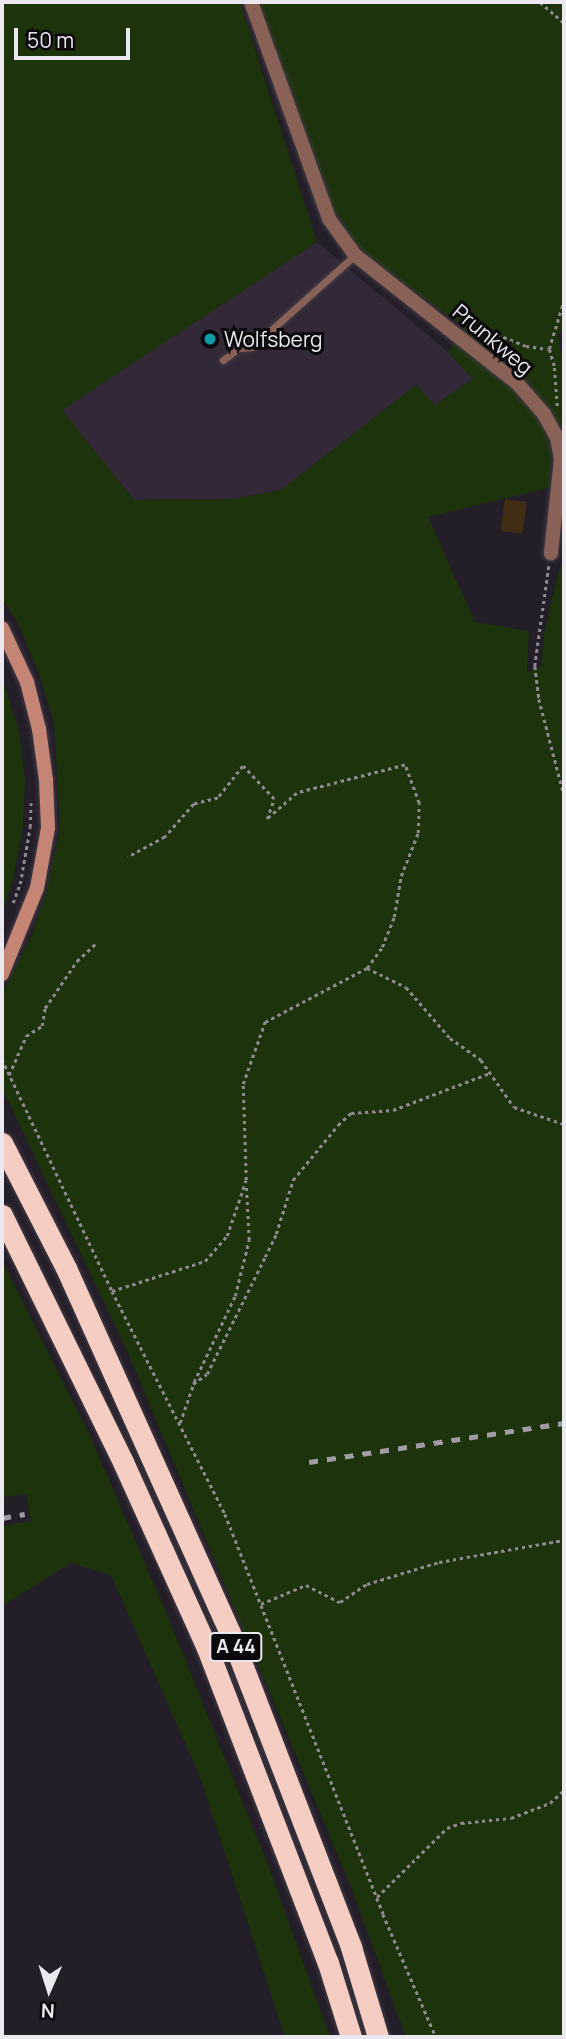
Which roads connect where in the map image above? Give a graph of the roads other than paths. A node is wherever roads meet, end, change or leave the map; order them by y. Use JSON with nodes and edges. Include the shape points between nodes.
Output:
{"nodes":[{"id":1,"x":251,"y":2,"type":"edge"},
{"id":2,"x":355,"y":255,"type":"junction"},
{"id":3,"x":223,"y":360,"type":"dead end"},
{"id":4,"x":551,"y":552,"type":"road end"},
{"id":5,"x":2,"y":628,"type":"edge"},
{"id":6,"x":2,"y":974,"type":"edge"},
{"id":7,"x":2,"y":1143,"type":"edge"},
{"id":8,"x":2,"y":1215,"type":"edge"},
{"id":9,"x":351,"y":2037,"type":"edge"},
{"id":10,"x":378,"y":2037,"type":"edge"}],
"edges":[{"from":1,"to":2,"type":"street","name":"Prunkweg","via":[[321,204]]},
{"from":2,"to":3,"type":"lane","via":[[252,347],[239,348]]},
{"from":2,"to":4,"type":"street","name":"Prunkweg","via":[[517,383],[544,414],[557,437],[561,459]]},
{"from":5,"to":6,"type":"main road","via":[[27,682],[40,729],[48,828],[37,888]]},
{"from":7,"to":10,"type":"highway","number":"A 44","via":[[66,1268],[230,1633],[351,1947]]},
{"from":8,"to":9,"type":"highway","number":"A 44","via":[[123,1462],[207,1648],[328,1963]]}]}
